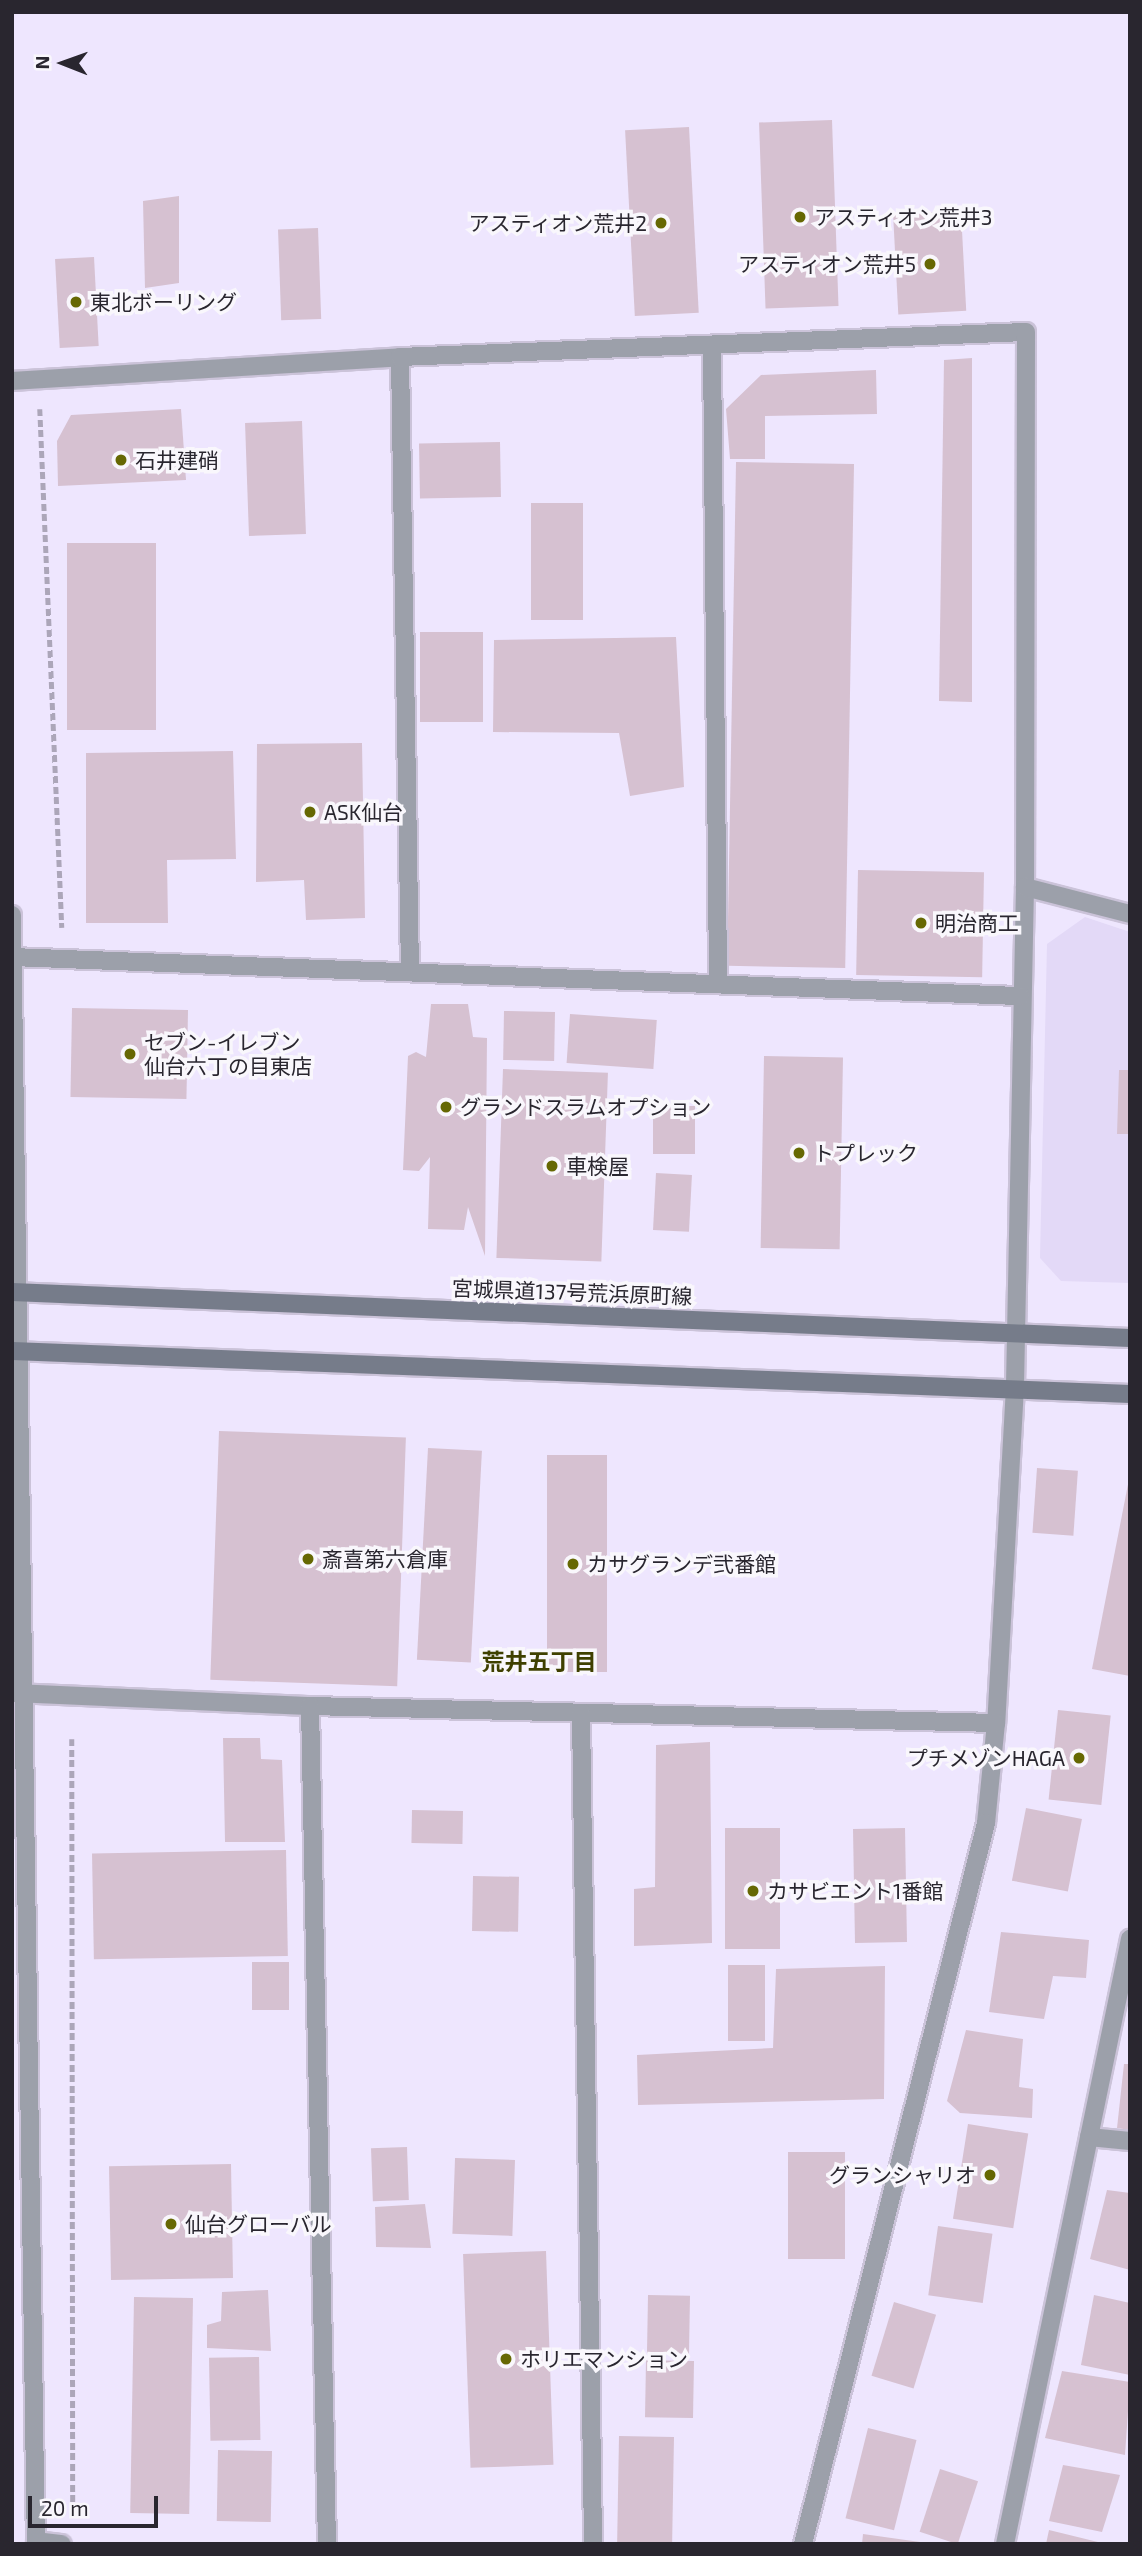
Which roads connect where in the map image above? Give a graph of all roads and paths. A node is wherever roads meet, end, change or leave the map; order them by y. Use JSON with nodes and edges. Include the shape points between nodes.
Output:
{"nodes":[{"id":1,"x":712,"y":345,"type":"junction"},
{"id":2,"x":400,"y":357,"type":"junction"},
{"id":3,"x":39,"y":380,"type":"junction"},
{"id":4,"x":12,"y":381,"type":"edge"},
{"id":5,"x":1024,"y":887,"type":"junction"},
{"id":6,"x":1130,"y":914,"type":"edge"},
{"id":7,"x":12,"y":915,"type":"edge"},
{"id":8,"x":62,"y":930,"type":"dead end"},
{"id":9,"x":13,"y":957,"type":"edge"},
{"id":10,"x":411,"y":971,"type":"junction"},
{"id":11,"x":718,"y":983,"type":"junction"},
{"id":12,"x":1020,"y":996,"type":"junction"},
{"id":13,"x":16,"y":1292,"type":"edge"},
{"id":14,"x":1015,"y":1331,"type":"junction"},
{"id":15,"x":1130,"y":1338,"type":"edge"},
{"id":16,"x":17,"y":1352,"type":"edge"},
{"id":17,"x":1015,"y":1387,"type":"junction"},
{"id":18,"x":1130,"y":1394,"type":"edge"},
{"id":19,"x":19,"y":1693,"type":"edge"},
{"id":20,"x":310,"y":1706,"type":"junction"},
{"id":21,"x":581,"y":1713,"type":"junction"},
{"id":22,"x":996,"y":1723,"type":"junction"},
{"id":23,"x":72,"y":1739,"type":"dead end"},
{"id":24,"x":1130,"y":1939,"type":"edge"},
{"id":25,"x":1089,"y":2137,"type":"junction"},
{"id":26,"x":1130,"y":2141,"type":"edge"},
{"id":27,"x":73,"y":2512,"type":"dead end"},
{"id":28,"x":36,"y":2542,"type":"edge"},
{"id":29,"x":62,"y":2544,"type":"edge"},
{"id":30,"x":327,"y":2544,"type":"edge"},
{"id":31,"x":593,"y":2544,"type":"edge"},
{"id":32,"x":803,"y":2544,"type":"edge"},
{"id":33,"x":1005,"y":2544,"type":"edge"}],
"edges":[{"from":1,"to":2,"type":"street"},
{"from":1,"to":5,"type":"street","via":[[1026,332]]},
{"from":1,"to":11,"type":"street"},
{"from":2,"to":3,"type":"street"},
{"from":2,"to":10,"type":"street"},
{"from":3,"to":4,"type":"street"},
{"from":3,"to":8,"type":"path"},
{"from":5,"to":6,"type":"street"},
{"from":5,"to":12,"type":"street"},
{"from":7,"to":9,"type":"street"},
{"from":9,"to":10,"type":"street"},
{"from":9,"to":13,"type":"street"},
{"from":10,"to":11,"type":"street"},
{"from":11,"to":12,"type":"street"},
{"from":12,"to":14,"type":"street"},
{"from":13,"to":14,"type":"main road","name":"宮城県道137号荒浜原町線"},
{"from":13,"to":16,"type":"street"},
{"from":14,"to":15,"type":"main road","name":"宮城県道137号荒浜原町線"},
{"from":14,"to":17,"type":"street"},
{"from":16,"to":17,"type":"main road"},
{"from":16,"to":19,"type":"street"},
{"from":17,"to":18,"type":"main road"},
{"from":17,"to":22,"type":"street"},
{"from":19,"to":20,"type":"street"},
{"from":19,"to":28,"type":"street"},
{"from":20,"to":21,"type":"street"},
{"from":20,"to":30,"type":"street"},
{"from":21,"to":22,"type":"street"},
{"from":21,"to":31,"type":"street"},
{"from":22,"to":32,"type":"street","via":[[986,1823]]},
{"from":23,"to":27,"type":"path"},
{"from":24,"to":25,"type":"street"},
{"from":25,"to":26,"type":"street"},
{"from":25,"to":33,"type":"street"},
{"from":28,"to":29,"type":"street"}]}
